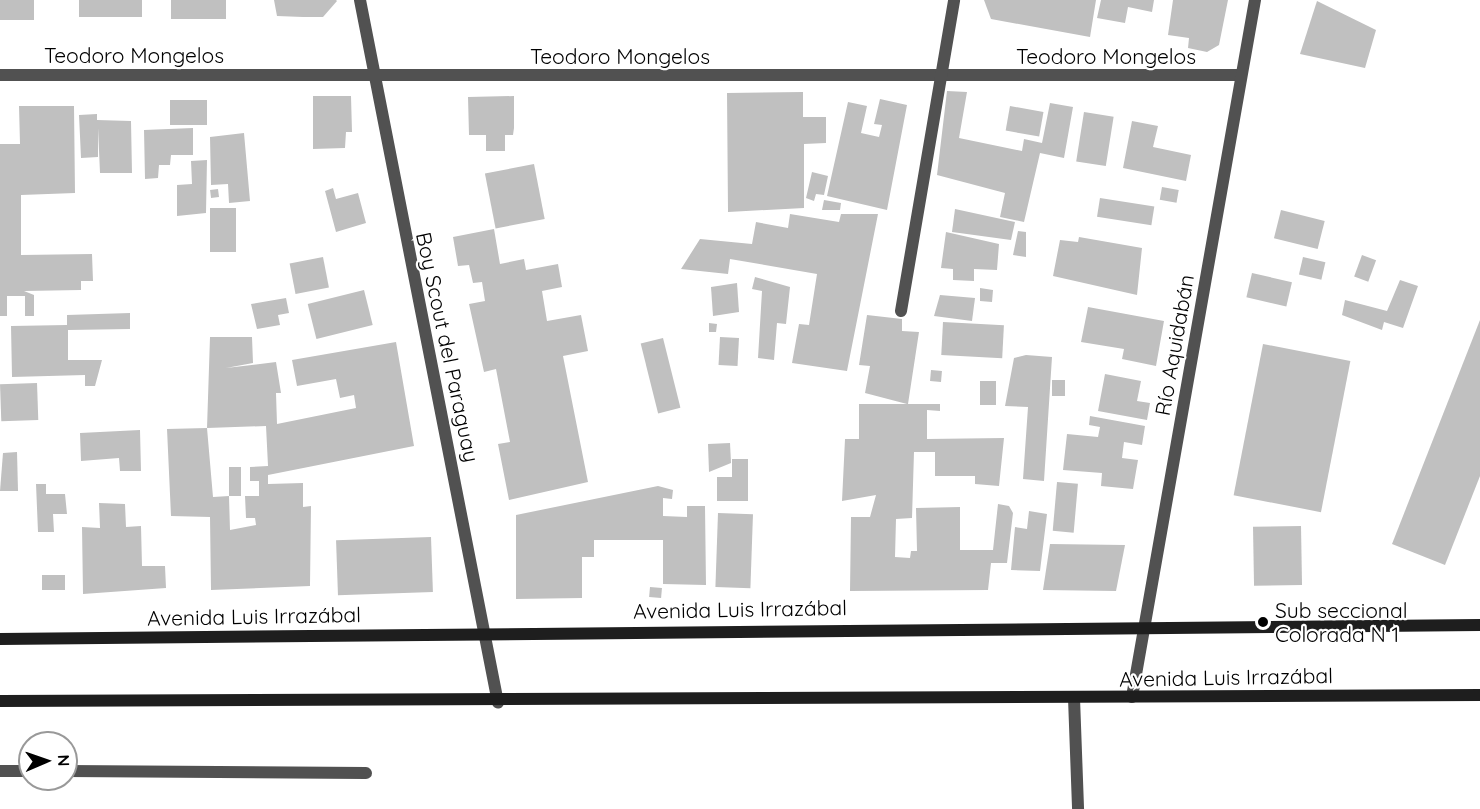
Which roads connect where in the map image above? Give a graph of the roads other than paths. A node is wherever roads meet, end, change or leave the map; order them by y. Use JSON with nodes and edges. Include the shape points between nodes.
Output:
{"nodes":[{"id":1,"x":360,"y":0,"type":"edge"},
{"id":2,"x":954,"y":0,"type":"edge"},
{"id":3,"x":1256,"y":0,"type":"edge"},
{"id":4,"x":0,"y":75,"type":"edge"},
{"id":5,"x":373,"y":75,"type":"junction"},
{"id":6,"x":941,"y":75,"type":"junction"},
{"id":7,"x":1240,"y":75,"type":"junction"},
{"id":8,"x":901,"y":311,"type":"dead end"},
{"id":9,"x":1146,"y":624,"type":"junction"},
{"id":10,"x":1480,"y":625,"type":"edge"},
{"id":11,"x":487,"y":632,"type":"junction"},
{"id":12,"x":0,"y":639,"type":"edge"},
{"id":13,"x":1480,"y":694,"type":"edge"},
{"id":14,"x":1132,"y":697,"type":"junction"},
{"id":15,"x":1074,"y":698,"type":"junction"},
{"id":16,"x":0,"y":701,"type":"edge"},
{"id":17,"x":498,"y":703,"type":"junction"},
{"id":18,"x":0,"y":771,"type":"edge"},
{"id":19,"x":18,"y":771,"type":"edge"},
{"id":20,"x":78,"y":771,"type":"edge"},
{"id":21,"x":366,"y":773,"type":"dead end"},
{"id":22,"x":1078,"y":809,"type":"edge"}],
"edges":[{"from":1,"to":5,"type":"street","name":"Boy Scout del Paraguay"},
{"from":2,"to":6,"type":"street"},
{"from":3,"to":7,"type":"street","name":"Río Aquidabán"},
{"from":4,"to":5,"type":"street","name":"Teodoro Mongelos"},
{"from":5,"to":6,"type":"street","name":"Teodoro Mongelos"},
{"from":5,"to":11,"type":"street","name":"Boy Scout del Paraguay"},
{"from":6,"to":7,"type":"street","name":"Teodoro Mongelos"},
{"from":6,"to":8,"type":"street"},
{"from":7,"to":9,"type":"street","name":"Río Aquidabán"},
{"from":9,"to":10,"type":"main road","name":"Avenida Luis Irrazábal"},
{"from":9,"to":11,"type":"main road","name":"Avenida Luis Irrazábal"},
{"from":9,"to":14,"type":"street","name":"Río Aquidabán"},
{"from":11,"to":12,"type":"main road","name":"Avenida Luis Irrazábal"},
{"from":11,"to":17,"type":"street","name":"Boy Scout del Paraguay"},
{"from":13,"to":14,"type":"main road","name":"Avenida Luis Irrazábal"},
{"from":14,"to":15,"type":"main road","name":"Avenida Luis Irrazábal"},
{"from":15,"to":17,"type":"main road","name":"Avenida Luis Irrazábal"},
{"from":15,"to":22,"type":"street"},
{"from":16,"to":17,"type":"main road","name":"Avenida Luis Irrazábal"},
{"from":18,"to":19,"type":"street"},
{"from":20,"to":21,"type":"street"}]}
